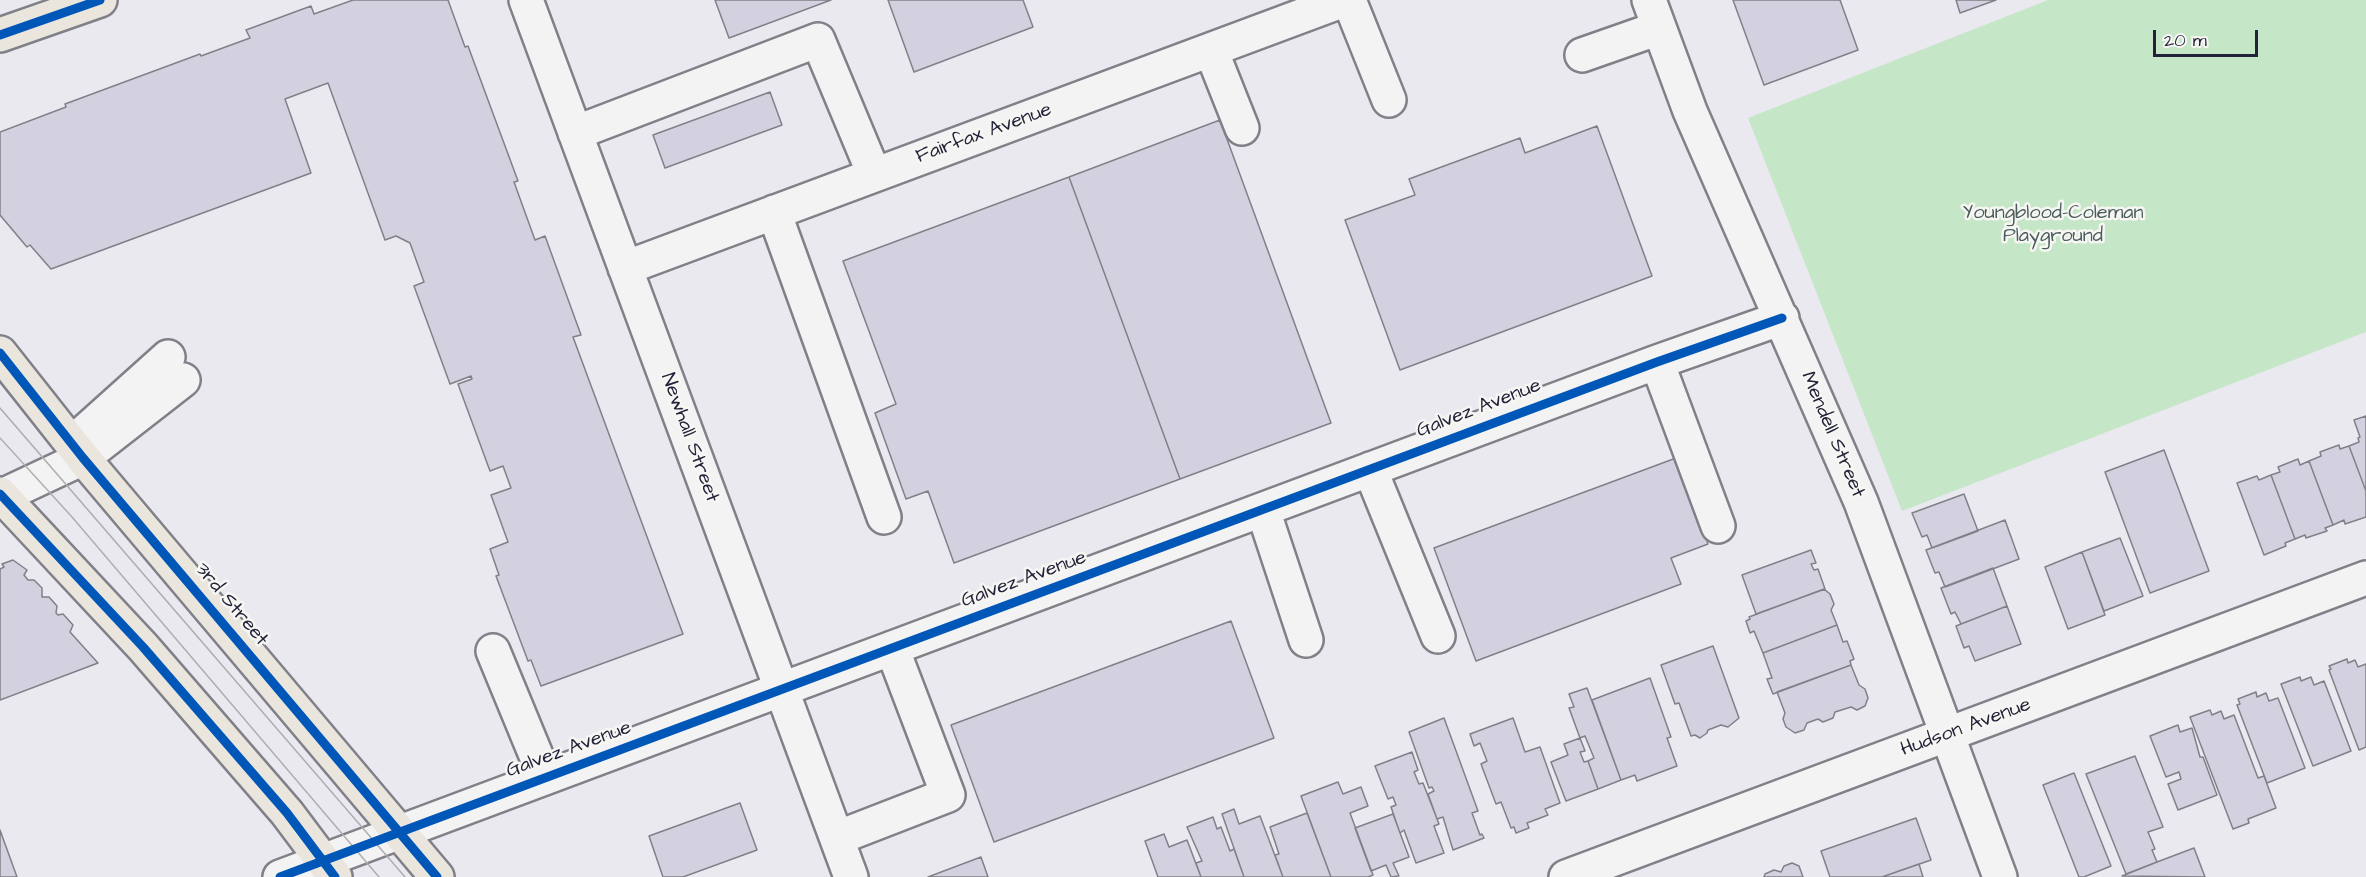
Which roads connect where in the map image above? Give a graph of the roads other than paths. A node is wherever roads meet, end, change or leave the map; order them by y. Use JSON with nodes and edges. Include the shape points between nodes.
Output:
{"nodes":[{"id":1,"x":100,"y":0,"type":"edge"},
{"id":2,"x":526,"y":0,"type":"edge"},
{"id":3,"x":1335,"y":2,"type":"edge"},
{"id":4,"x":1654,"y":14,"type":"edge"},
{"id":5,"x":0,"y":35,"type":"edge"},
{"id":6,"x":1211,"y":50,"type":"junction"},
{"id":7,"x":1582,"y":55,"type":"dead end"},
{"id":8,"x":1389,"y":100,"type":"dead end"},
{"id":9,"x":1242,"y":128,"type":"dead end"},
{"id":10,"x":575,"y":133,"type":"junction"},
{"id":11,"x":874,"y":174,"type":"junction"},
{"id":12,"x":774,"y":212,"type":"junction"},
{"id":13,"x":625,"y":268,"type":"junction"},
{"id":14,"x":1782,"y":318,"type":"junction"},
{"id":15,"x":0,"y":353,"type":"edge"},
{"id":16,"x":1657,"y":362,"type":"junction"},
{"id":17,"x":175,"y":368,"type":"dead end"},
{"id":18,"x":78,"y":450,"type":"junction"},
{"id":19,"x":1370,"y":469,"type":"junction"},
{"id":20,"x":1,"y":496,"type":"edge"},
{"id":21,"x":1263,"y":510,"type":"junction"},
{"id":22,"x":884,"y":517,"type":"dead end"},
{"id":23,"x":1718,"y":526,"type":"dead end"},
{"id":24,"x":2366,"y":578,"type":"edge"},
{"id":25,"x":1438,"y":636,"type":"dead end"},
{"id":26,"x":1306,"y":640,"type":"dead end"},
{"id":27,"x":892,"y":648,"type":"junction"},
{"id":28,"x":493,"y":651,"type":"dead end"},
{"id":29,"x":782,"y":689,"type":"junction"},
{"id":30,"x":1947,"y":735,"type":"junction"},
{"id":31,"x":545,"y":777,"type":"junction"},
{"id":32,"x":398,"y":833,"type":"junction"},
{"id":33,"x":837,"y":838,"type":"junction"},
{"id":34,"x":329,"y":870,"type":"edge"},
{"id":35,"x":280,"y":877,"type":"edge"},
{"id":36,"x":437,"y":877,"type":"edge"},
{"id":37,"x":851,"y":877,"type":"edge"},
{"id":38,"x":1566,"y":877,"type":"edge"},
{"id":39,"x":2000,"y":877,"type":"edge"}],
"edges":[{"from":1,"to":5,"type":"main road"},
{"from":2,"to":10,"type":"street","name":"Newhall Street"},
{"from":3,"to":6,"type":"street","name":"Fairfax Avenue"},
{"from":3,"to":8,"type":"street"},
{"from":4,"to":7,"type":"street"},
{"from":4,"to":14,"type":"street","name":"Mendell Street","via":[[1690,111]]},
{"from":6,"to":9,"type":"street"},
{"from":6,"to":11,"type":"street","name":"Fairfax Avenue"},
{"from":10,"to":11,"type":"street","via":[[818,40]]},
{"from":10,"to":13,"type":"street","name":"Newhall Street"},
{"from":11,"to":12,"type":"street","name":"Fairfax Avenue"},
{"from":12,"to":13,"type":"street","name":"Fairfax Avenue"},
{"from":12,"to":22,"type":"street"},
{"from":13,"to":29,"type":"street","name":"Newhall Street"},
{"from":14,"to":16,"type":"street","name":"Galvez Avenue"},
{"from":14,"to":30,"type":"street","name":"Mendell Street","via":[[1861,502]]},
{"from":15,"to":18,"type":"main road","name":"3rd Street"},
{"from":16,"to":19,"type":"street","name":"Galvez Avenue"},
{"from":16,"to":23,"type":"street"},
{"from":17,"to":18,"type":"street","via":[[156,403]]},
{"from":18,"to":20,"type":"street"},
{"from":18,"to":32,"type":"main road","name":"3rd Street"},
{"from":19,"to":21,"type":"street","name":"Galvez Avenue"},
{"from":19,"to":25,"type":"street"},
{"from":20,"to":34,"type":"main road","via":[[142,646],[286,813]]},
{"from":21,"to":26,"type":"street"},
{"from":21,"to":27,"type":"street","name":"Galvez Avenue"},
{"from":24,"to":30,"type":"street","name":"Hudson Avenue"},
{"from":27,"to":29,"type":"street","name":"Galvez Avenue"},
{"from":27,"to":33,"type":"street","via":[[948,795]]},
{"from":28,"to":31,"type":"street"},
{"from":29,"to":31,"type":"street","name":"Galvez Avenue"},
{"from":29,"to":33,"type":"street","name":"Newhall Street"},
{"from":30,"to":38,"type":"street","name":"Hudson Avenue"},
{"from":30,"to":39,"type":"street","name":"Mendell Street"},
{"from":31,"to":32,"type":"street","name":"Galvez Avenue"},
{"from":32,"to":34,"type":"street","name":"Galvez Avenue"},
{"from":32,"to":36,"type":"main road","name":"3rd Street"},
{"from":33,"to":37,"type":"street","name":"Newhall Street"},
{"from":34,"to":35,"type":"street","name":"Galvez Avenue"}]}
